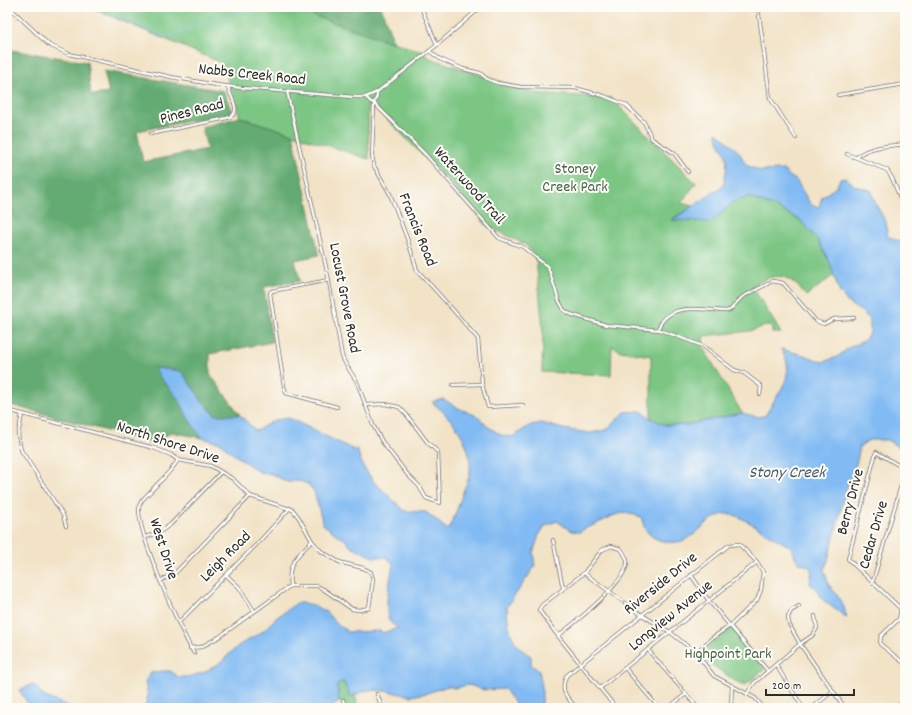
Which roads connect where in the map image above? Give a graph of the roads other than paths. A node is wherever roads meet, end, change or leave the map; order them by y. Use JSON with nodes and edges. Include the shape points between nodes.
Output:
{"nodes":[{"id":1,"x":9,"y":7,"type":"edge"},
{"id":2,"x":421,"y":7,"type":"edge"},
{"id":3,"x":481,"y":7,"type":"edge"},
{"id":4,"x":758,"y":7,"type":"edge"},
{"id":5,"x":437,"y":45,"type":"junction"},
{"id":6,"x":429,"y":51,"type":"junction"},
{"id":7,"x":905,"y":84,"type":"edge"},
{"id":8,"x":228,"y":86,"type":"junction"},
{"id":9,"x":286,"y":91,"type":"junction"},
{"id":10,"x":377,"y":92,"type":"junction"},
{"id":11,"x":838,"y":95,"type":"dead end"},
{"id":12,"x":366,"y":97,"type":"junction"},
{"id":13,"x":374,"y":103,"type":"junction"},
{"id":14,"x":150,"y":134,"type":"dead end"},
{"id":15,"x":796,"y":138,"type":"dead end"},
{"id":16,"x":905,"y":144,"type":"edge"},
{"id":17,"x":847,"y":154,"type":"dead end"},
{"id":18,"x":857,"y":158,"type":"junction"},
{"id":19,"x":688,"y":172,"type":"dead end"},
{"id":20,"x":903,"y":202,"type":"edge"},
{"id":21,"x":905,"y":210,"type":"edge"},
{"id":22,"x":329,"y":280,"type":"junction"},
{"id":23,"x":854,"y":318,"type":"dead end"},
{"id":24,"x":658,"y":329,"type":"junction"},
{"id":25,"x":482,"y":384,"type":"junction"},
{"id":26,"x":453,"y":385,"type":"dead end"},
{"id":27,"x":760,"y":394,"type":"dead end"},
{"id":28,"x":365,"y":405,"type":"junction"},
{"id":29,"x":522,"y":405,"type":"dead end"},
{"id":30,"x":338,"y":407,"type":"dead end"},
{"id":31,"x":7,"y":410,"type":"edge"},
{"id":32,"x":22,"y":414,"type":"junction"},
{"id":33,"x":178,"y":460,"type":"junction"},
{"id":34,"x":905,"y":469,"type":"edge"},
{"id":35,"x":221,"y":472,"type":"junction"},
{"id":36,"x":905,"y":472,"type":"edge"},
{"id":37,"x":250,"y":496,"type":"junction"},
{"id":38,"x":290,"y":508,"type":"junction"},
{"id":39,"x":66,"y":526,"type":"dead end"},
{"id":40,"x":145,"y":537,"type":"junction"},
{"id":41,"x":553,"y":540,"type":"dead end"},
{"id":42,"x":312,"y":541,"type":"junction"},
{"id":43,"x":757,"y":562,"type":"junction"},
{"id":44,"x":584,"y":572,"type":"junction"},
{"id":45,"x":226,"y":575,"type":"junction"},
{"id":46,"x":691,"y":575,"type":"junction"},
{"id":47,"x":160,"y":581,"type":"junction"},
{"id":48,"x":873,"y":581,"type":"junction"},
{"id":49,"x":290,"y":586,"type":"junction"},
{"id":50,"x":563,"y":588,"type":"junction"},
{"id":51,"x":905,"y":588,"type":"edge"},
{"id":52,"x":610,"y":591,"type":"junction"},
{"id":53,"x":709,"y":601,"type":"junction"},
{"id":54,"x":799,"y":606,"type":"dead end"},
{"id":55,"x":900,"y":608,"type":"junction"},
{"id":56,"x":254,"y":611,"type":"junction"},
{"id":57,"x":642,"y":615,"type":"junction"},
{"id":58,"x":815,"y":616,"type":"dead end"},
{"id":59,"x":179,"y":622,"type":"junction"},
{"id":60,"x":730,"y":626,"type":"junction"},
{"id":61,"x":670,"y":632,"type":"junction"},
{"id":62,"x":558,"y":636,"type":"junction"},
{"id":63,"x":800,"y":644,"type":"junction"},
{"id":64,"x":190,"y":648,"type":"junction"},
{"id":65,"x":648,"y":650,"type":"junction"},
{"id":66,"x":194,"y":653,"type":"dead end"},
{"id":67,"x":696,"y":653,"type":"junction"},
{"id":68,"x":905,"y":664,"type":"edge"},
{"id":69,"x":581,"y":665,"type":"junction"},
{"id":70,"x":776,"y":665,"type":"junction"},
{"id":71,"x":625,"y":668,"type":"junction"},
{"id":72,"x":768,"y":671,"type":"junction"},
{"id":73,"x":732,"y":686,"type":"junction"},
{"id":74,"x":600,"y":688,"type":"junction"},
{"id":75,"x":833,"y":691,"type":"junction"},
{"id":76,"x":378,"y":694,"type":"dead end"},
{"id":77,"x":686,"y":694,"type":"junction"},
{"id":78,"x":748,"y":694,"type":"junction"},
{"id":79,"x":343,"y":700,"type":"dead end"},
{"id":80,"x":905,"y":701,"type":"edge"},
{"id":81,"x":346,"y":708,"type":"edge"},
{"id":82,"x":382,"y":708,"type":"edge"},
{"id":83,"x":576,"y":708,"type":"edge"},
{"id":84,"x":616,"y":708,"type":"edge"},
{"id":85,"x":659,"y":708,"type":"edge"},
{"id":86,"x":668,"y":708,"type":"edge"},
{"id":87,"x":698,"y":708,"type":"edge"},
{"id":88,"x":731,"y":708,"type":"edge"},
{"id":89,"x":764,"y":708,"type":"edge"},
{"id":90,"x":803,"y":708,"type":"edge"},
{"id":91,"x":812,"y":708,"type":"edge"},
{"id":92,"x":845,"y":708,"type":"edge"},
{"id":93,"x":896,"y":708,"type":"edge"}],
"edges":[{"from":1,"to":8,"type":"street","name":"Nabbs Creek Road","via":[[41,39],[59,51],[171,78]]},
{"from":2,"to":5,"type":"street"},
{"from":3,"to":5,"type":"street","name":"Nabbs Creek Road"},
{"from":4,"to":15,"type":"street","via":[[770,98]]},
{"from":5,"to":6,"type":"street","name":"Nabbs Creek Road"},
{"from":6,"to":10,"type":"street","name":"Nabbs Creek Road"},
{"from":6,"to":19,"type":"street","via":[[440,59],[497,82],[521,87],[576,88],[626,105],[644,122],[652,139],[674,153]]},
{"from":7,"to":11,"type":"street"},
{"from":8,"to":9,"type":"street","name":"Nabbs Creek Road"},
{"from":8,"to":14,"type":"street","name":"Pines Road","via":[[236,109],[231,117]]},
{"from":9,"to":12,"type":"street","name":"Nabbs Creek Road"},
{"from":9,"to":22,"type":"street","name":"Locust Grove Road"},
{"from":10,"to":12,"type":"street","name":"Nabbs Creek Road"},
{"from":10,"to":13,"type":"street","via":[[378,96]]},
{"from":12,"to":13,"type":"street"},
{"from":13,"to":24,"type":"street","name":"Waterwood Trail","via":[[426,155],[499,238],[523,246],[548,267],[564,310],[606,325]]},
{"from":13,"to":25,"type":"street","name":"Francis Road","via":[[373,162],[390,194],[417,270],[478,339]]},
{"from":16,"to":18,"type":"street","via":[[871,150]]},
{"from":17,"to":18,"type":"street"},
{"from":18,"to":20,"type":"street","via":[[887,170]]},
{"from":20,"to":21,"type":"street"},
{"from":22,"to":28,"type":"street","name":"Locust Grove Road","via":[[342,356],[357,382]]},
{"from":22,"to":30,"type":"street","via":[[270,293],[286,393]]},
{"from":23,"to":24,"type":"street","via":[[834,318],[824,324],[816,321],[783,283],[773,281],[742,297],[730,310],[674,311],[663,320]]},
{"from":24,"to":27,"type":"street","name":"Waterwood Trail","via":[[704,346],[734,370],[744,373],[761,386]]},
{"from":25,"to":26,"type":"street"},
{"from":25,"to":29,"type":"street","name":"Francis Road","via":[[488,407]]},
{"from":28,"to":28,"type":"street","name":"Locust Grove Road","via":[[383,443],[426,498],[440,503],[438,452],[424,439],[400,407],[385,404]]},
{"from":31,"to":32,"type":"street","name":"North Shore Drive"},
{"from":32,"to":33,"type":"street","name":"North Shore Drive","via":[[154,448]]},
{"from":32,"to":39,"type":"street","via":[[18,435],[21,450],[64,517]]},
{"from":33,"to":35,"type":"street","name":"North Shore Drive","via":[[211,466]]},
{"from":33,"to":40,"type":"street","name":"West Drive","via":[[140,504]]},
{"from":34,"to":48,"type":"street","name":"Berry Drive","via":[[876,452],[848,559]]},
{"from":35,"to":37,"type":"street","name":"North Shore Drive"},
{"from":35,"to":40,"type":"street","via":[[171,524],[160,532]]},
{"from":36,"to":48,"type":"street","name":"Cedar Drive"},
{"from":37,"to":38,"type":"street","name":"North Shore Drive"},
{"from":37,"to":47,"type":"street","via":[[180,568]]},
{"from":38,"to":42,"type":"street","via":[[297,514]]},
{"from":38,"to":45,"type":"street","name":"Leigh Road"},
{"from":40,"to":47,"type":"street","name":"West Drive"},
{"from":41,"to":50,"type":"street"},
{"from":42,"to":49,"type":"street","via":[[292,564]]},
{"from":42,"to":49,"type":"street","via":[[333,559],[370,572],[372,580],[369,608],[352,609],[320,587]]},
{"from":43,"to":46,"type":"street","name":"Riverside Drive","via":[[739,544],[729,545]]},
{"from":43,"to":53,"type":"street","name":"Longview Avenue"},
{"from":43,"to":60,"type":"street","via":[[763,572],[757,600]]},
{"from":44,"to":50,"type":"street"},
{"from":44,"to":52,"type":"street"},
{"from":44,"to":52,"type":"street","via":[[602,550],[611,546],[621,549],[627,560],[626,569]]},
{"from":45,"to":56,"type":"street","via":[[239,587]]},
{"from":45,"to":59,"type":"street","name":"Leigh Road"},
{"from":46,"to":53,"type":"street"},
{"from":46,"to":57,"type":"street","name":"Riverside Drive"},
{"from":47,"to":59,"type":"street","name":"West Drive"},
{"from":48,"to":55,"type":"street"},
{"from":49,"to":56,"type":"street"},
{"from":50,"to":62,"type":"street","via":[[542,605],[540,610]]},
{"from":51,"to":55,"type":"street"},
{"from":52,"to":57,"type":"street"},
{"from":52,"to":62,"type":"street"},
{"from":53,"to":60,"type":"street"},
{"from":53,"to":61,"type":"street","name":"Longview Avenue"},
{"from":54,"to":63,"type":"street","via":[[791,611],[788,617]]},
{"from":55,"to":68,"type":"street","via":[[899,619],[881,636],[880,644]]},
{"from":56,"to":64,"type":"street","via":[[212,641]]},
{"from":57,"to":61,"type":"street"},
{"from":57,"to":69,"type":"street","name":"Riverside Drive"},
{"from":58,"to":63,"type":"street","via":[[817,628],[813,635]]},
{"from":59,"to":64,"type":"street","name":"West Drive"},
{"from":60,"to":67,"type":"street"},
{"from":60,"to":72,"type":"street"},
{"from":61,"to":65,"type":"street","name":"Longview Avenue"},
{"from":61,"to":67,"type":"street"},
{"from":62,"to":69,"type":"street"},
{"from":63,"to":70,"type":"street"},
{"from":63,"to":75,"type":"street"},
{"from":64,"to":66,"type":"street","name":"West Drive"},
{"from":65,"to":71,"type":"street","name":"Longview Avenue"},
{"from":65,"to":77,"type":"street"},
{"from":67,"to":73,"type":"street","via":[[714,676]]},
{"from":69,"to":74,"type":"street"},
{"from":69,"to":83,"type":"street","name":"Riverside Drive","via":[[566,676],[563,684],[563,692]]},
{"from":70,"to":72,"type":"street"},
{"from":70,"to":90,"type":"street"},
{"from":71,"to":74,"type":"street","name":"Longview Avenue"},
{"from":71,"to":85,"type":"street"},
{"from":72,"to":78,"type":"street","via":[[754,683]]},
{"from":73,"to":78,"type":"street"},
{"from":73,"to":88,"type":"street"},
{"from":74,"to":84,"type":"street"},
{"from":75,"to":91,"type":"street"},
{"from":75,"to":92,"type":"street"},
{"from":76,"to":82,"type":"street"},
{"from":77,"to":86,"type":"street"},
{"from":77,"to":87,"type":"street"},
{"from":78,"to":89,"type":"street"},
{"from":79,"to":81,"type":"street"},
{"from":80,"to":93,"type":"street"}]}
